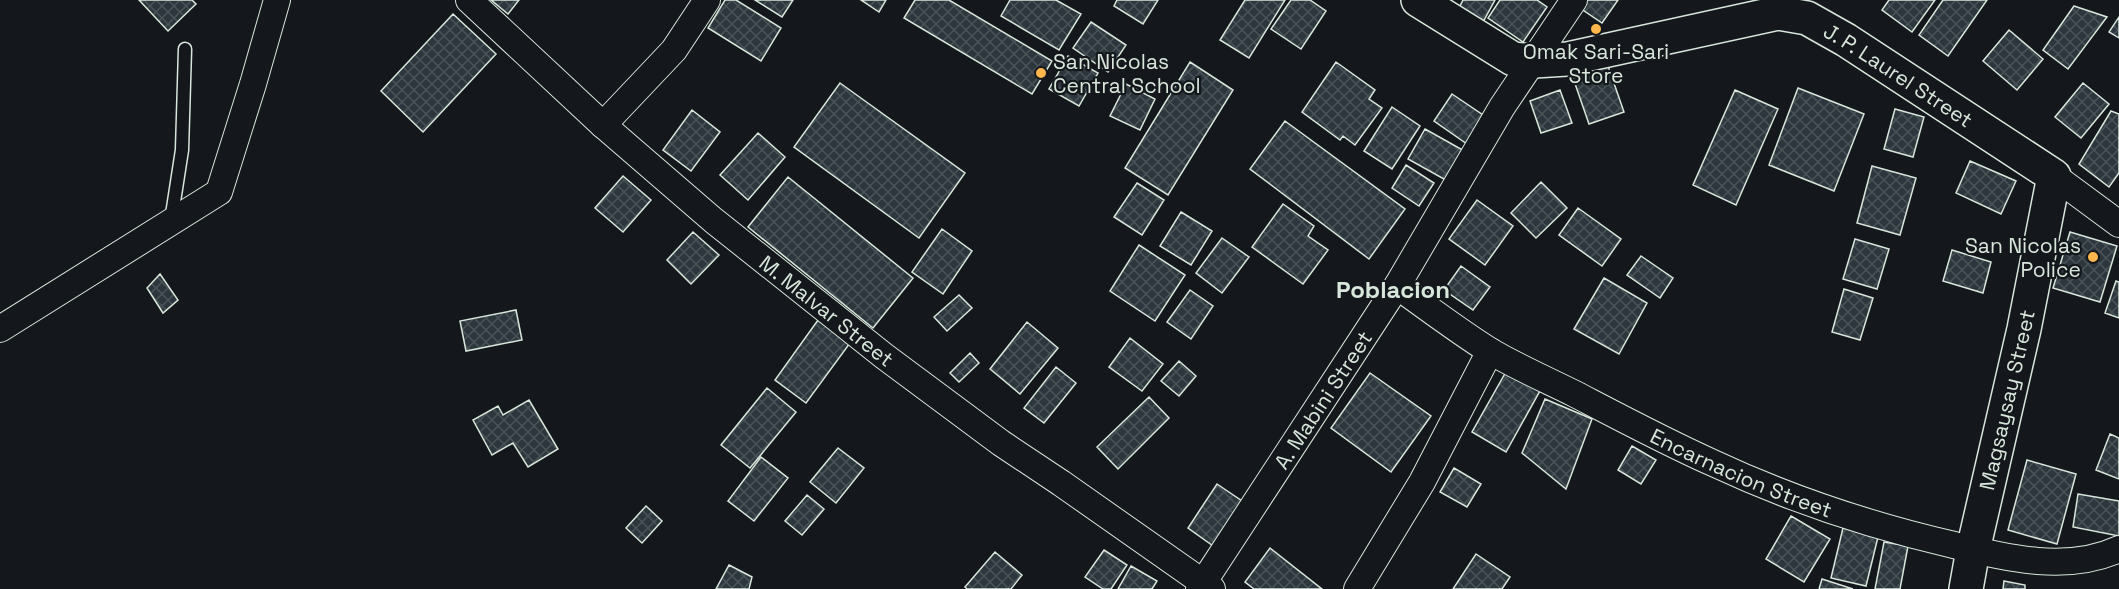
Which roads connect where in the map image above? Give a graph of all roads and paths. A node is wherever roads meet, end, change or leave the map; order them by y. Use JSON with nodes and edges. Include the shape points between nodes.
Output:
{"nodes":[{"id":1,"x":277,"y":0,"type":"edge"},
{"id":2,"x":469,"y":0,"type":"edge"},
{"id":3,"x":707,"y":0,"type":"edge"},
{"id":4,"x":1418,"y":0,"type":"edge"},
{"id":5,"x":1574,"y":0,"type":"edge"},
{"id":6,"x":1782,"y":6,"type":"edge"},
{"id":7,"x":185,"y":50,"type":"dead end"},
{"id":8,"x":1534,"y":61,"type":"junction"},
{"id":9,"x":603,"y":125,"type":"junction"},
{"id":10,"x":2054,"y":176,"type":"junction"},
{"id":11,"x":171,"y":221,"type":"junction"},
{"id":12,"x":2119,"y":224,"type":"edge"},
{"id":13,"x":1396,"y":286,"type":"junction"},
{"id":14,"x":0,"y":328,"type":"edge"},
{"id":15,"x":1490,"y":351,"type":"junction"},
{"id":16,"x":2119,"y":549,"type":"edge"},
{"id":17,"x":1972,"y":550,"type":"junction"},
{"id":18,"x":1205,"y":587,"type":"edge"},
{"id":19,"x":1357,"y":589,"type":"edge"},
{"id":20,"x":1966,"y":589,"type":"edge"}],
"edges":[{"from":1,"to":11,"type":"street","via":[[219,192]]},
{"from":2,"to":9,"type":"street","name":"M. Malvar Street"},
{"from":3,"to":9,"type":"street","via":[[674,50]]},
{"from":4,"to":8,"type":"main road","name":"J. P. Laurel Street","via":[[1513,59]]},
{"from":5,"to":8,"type":"street","name":"A. Mabini Street"},
{"from":6,"to":8,"type":"main road","name":"J. P. Laurel Street","via":[[1567,59]]},
{"from":6,"to":10,"type":"main road","name":"J. P. Laurel Street","via":[[1846,40]]},
{"from":7,"to":11,"type":"lane","via":[[182,150]]},
{"from":8,"to":13,"type":"street","name":"A. Mabini Street","via":[[1502,107]]},
{"from":9,"to":18,"type":"street","name":"M. Malvar Street","via":[[713,220],[884,356]]},
{"from":10,"to":12,"type":"street","name":"J. P. Laurel Street"},
{"from":10,"to":17,"type":"main road","name":"Magsaysay Street","via":[[2024,329]]},
{"from":11,"to":14,"type":"street"},
{"from":13,"to":15,"type":"street","name":"Encarnacion Street"},
{"from":13,"to":18,"type":"street","name":"A. Mabini Street"},
{"from":15,"to":17,"type":"street","name":"Encarnacion Street","via":[[1716,465],[1823,507],[1905,534]]},
{"from":15,"to":19,"type":"street","via":[[1422,482]]},
{"from":16,"to":17,"type":"street","name":"Encarnacion Street","via":[[2076,560],[2038,562]]},
{"from":17,"to":20,"type":"main road","name":"Magsaysay Street"}]}
